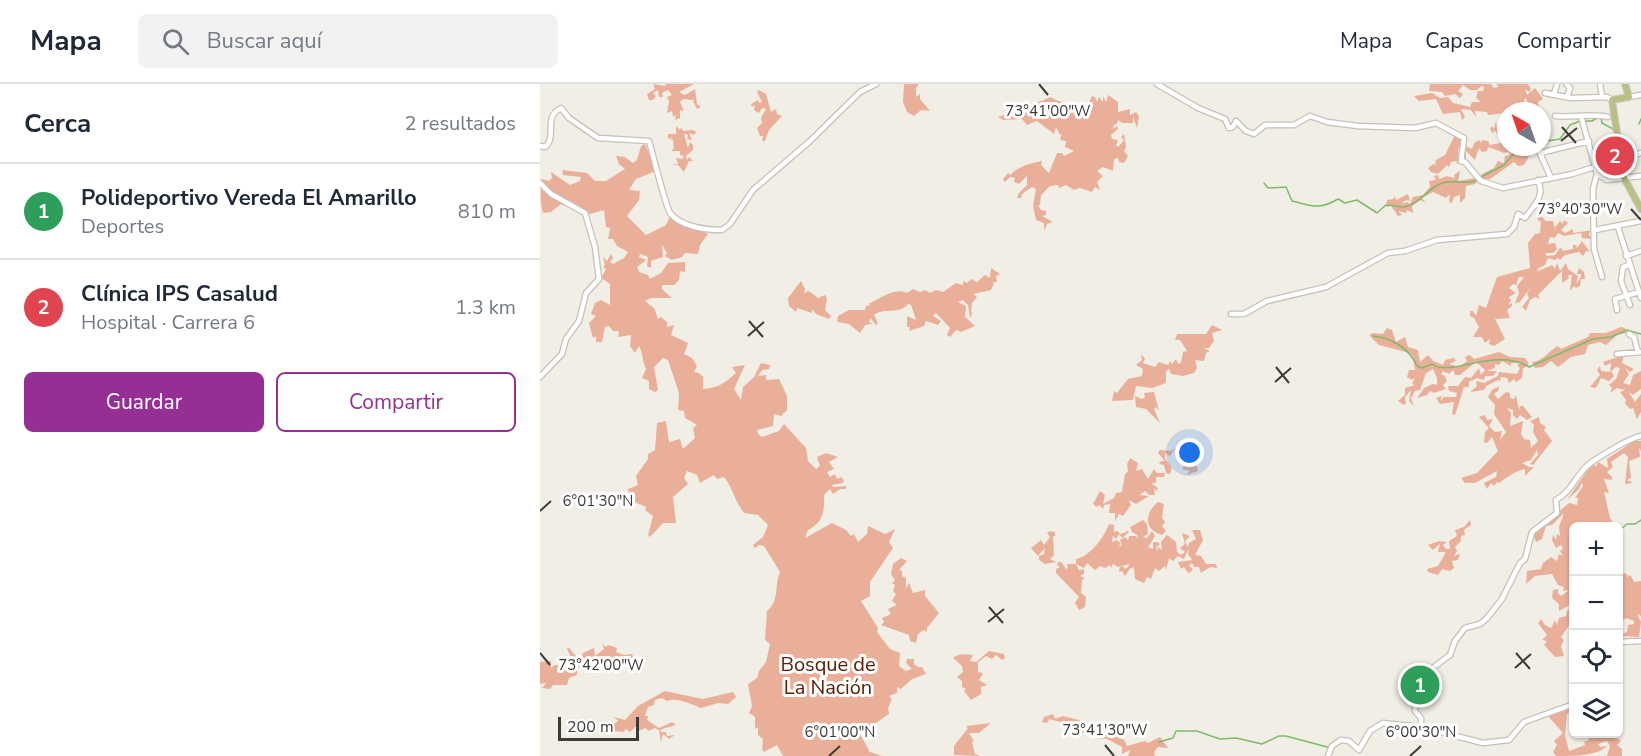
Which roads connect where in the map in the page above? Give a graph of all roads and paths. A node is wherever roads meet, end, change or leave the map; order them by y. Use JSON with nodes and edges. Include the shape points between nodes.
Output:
{"nodes":[{"id":1,"x":876,"y":84,"type":"edge"},
{"id":2,"x":1157,"y":84,"type":"edge"},
{"id":3,"x":1557,"y":84,"type":"edge"},
{"id":4,"x":1600,"y":84,"type":"edge"},
{"id":5,"x":1625,"y":84,"type":"edge"},
{"id":6,"x":1567,"y":85,"type":"edge"},
{"id":7,"x":1545,"y":93,"type":"dead end"},
{"id":8,"x":1554,"y":94,"type":"junction"},
{"id":9,"x":1641,"y":95,"type":"edge"},
{"id":10,"x":1602,"y":96,"type":"junction"},
{"id":11,"x":1567,"y":97,"type":"junction"},
{"id":12,"x":1629,"y":97,"type":"junction"},
{"id":13,"x":1612,"y":100,"type":"junction"},
{"id":14,"x":1555,"y":116,"type":"dead end"},
{"id":15,"x":1608,"y":117,"type":"dead end"},
{"id":16,"x":1582,"y":118,"type":"junction"},
{"id":17,"x":1589,"y":141,"type":"junction"},
{"id":18,"x":540,"y":146,"type":"edge"},
{"id":19,"x":1641,"y":153,"type":"edge"},
{"id":20,"x":1620,"y":160,"type":"junction"},
{"id":21,"x":1595,"y":167,"type":"junction"},
{"id":22,"x":1597,"y":174,"type":"junction"},
{"id":23,"x":1641,"y":176,"type":"edge"},
{"id":24,"x":1551,"y":178,"type":"junction"},
{"id":25,"x":1624,"y":178,"type":"junction"},
{"id":26,"x":1538,"y":180,"type":"junction"},
{"id":27,"x":540,"y":183,"type":"edge"},
{"id":28,"x":1638,"y":195,"type":"edge"},
{"id":29,"x":1641,"y":210,"type":"edge"},
{"id":30,"x":1641,"y":221,"type":"edge"},
{"id":31,"x":1618,"y":227,"type":"junction"},
{"id":32,"x":1595,"y":230,"type":"junction"},
{"id":33,"x":1641,"y":251,"type":"edge"},
{"id":34,"x":1626,"y":256,"type":"junction"},
{"id":35,"x":1629,"y":265,"type":"junction"},
{"id":36,"x":1602,"y":277,"type":"dead end"},
{"id":37,"x":1640,"y":292,"type":"edge"},
{"id":38,"x":1626,"y":296,"type":"junction"},
{"id":39,"x":1641,"y":298,"type":"edge"},
{"id":40,"x":1630,"y":305,"type":"dead end"},
{"id":41,"x":1617,"y":310,"type":"dead end"},
{"id":42,"x":1231,"y":314,"type":"dead end"},
{"id":43,"x":1629,"y":334,"type":"dead end"},
{"id":44,"x":1640,"y":352,"type":"edge"},
{"id":45,"x":1617,"y":354,"type":"dead end"},
{"id":46,"x":540,"y":377,"type":"edge"},
{"id":47,"x":1641,"y":436,"type":"edge"},
{"id":48,"x":1641,"y":640,"type":"edge"},
{"id":49,"x":1623,"y":642,"type":"edge"},
{"id":50,"x":1569,"y":706,"type":"edge"},
{"id":51,"x":1421,"y":727,"type":"junction"},
{"id":52,"x":1328,"y":756,"type":"edge"}],
"edges":[{"from":1,"to":18,"type":"street","via":[[861,92],[753,190],[722,230],[700,229],[669,211],[648,141],[598,138],[568,118],[561,108],[554,113],[549,126],[549,144]]},
{"from":2,"to":26,"type":"street","via":[[1225,119],[1229,128],[1233,128],[1236,120],[1254,134],[1265,125],[1294,125],[1311,116],[1358,126],[1415,128],[1436,123],[1464,138],[1459,158],[1478,178],[1503,188]]},
{"from":3,"to":8,"type":"street"},
{"from":4,"to":10,"type":"street"},
{"from":5,"to":12,"type":"main road"},
{"from":6,"to":11,"type":"street"},
{"from":7,"to":8,"type":"street"},
{"from":8,"to":11,"type":"street"},
{"from":9,"to":12,"type":"street"},
{"from":10,"to":11,"type":"street"},
{"from":10,"to":13,"type":"street"},
{"from":12,"to":13,"type":"main road"},
{"from":13,"to":20,"type":"main road"},
{"from":14,"to":16,"type":"street"},
{"from":15,"to":16,"type":"street"},
{"from":16,"to":17,"type":"street"},
{"from":17,"to":21,"type":"street"},
{"from":17,"to":24,"type":"street","via":[[1539,151]]},
{"from":19,"to":20,"type":"street"},
{"from":20,"to":21,"type":"street"},
{"from":20,"to":25,"type":"main road"},
{"from":21,"to":22,"type":"street"},
{"from":21,"to":24,"type":"street"},
{"from":22,"to":25,"type":"street","via":[[1604,180]]},
{"from":22,"to":32,"type":"street","via":[[1593,189]]},
{"from":23,"to":25,"type":"street"},
{"from":24,"to":26,"type":"street"},
{"from":25,"to":28,"type":"main road"},
{"from":26,"to":42,"type":"street","via":[[1541,197],[1525,218],[1518,214],[1507,234],[1437,240],[1388,253],[1326,287],[1267,301],[1239,315]]},
{"from":27,"to":46,"type":"street","via":[[551,194],[585,213],[599,279],[586,293],[579,321],[566,339],[562,354]]},
{"from":28,"to":29,"type":"main road"},
{"from":30,"to":31,"type":"street"},
{"from":31,"to":32,"type":"street"},
{"from":31,"to":34,"type":"street"},
{"from":32,"to":36,"type":"street","via":[[1595,260]]},
{"from":33,"to":34,"type":"street"},
{"from":34,"to":35,"type":"street"},
{"from":35,"to":37,"type":"street"},
{"from":35,"to":38,"type":"street","via":[[1623,267],[1621,281]]},
{"from":37,"to":38,"type":"street"},
{"from":37,"to":39,"type":"street"},
{"from":38,"to":40,"type":"street"},
{"from":38,"to":41,"type":"street","via":[[1615,299]]},
{"from":43,"to":44,"type":"street"},
{"from":44,"to":45,"type":"street"},
{"from":47,"to":51,"type":"street","via":[[1588,465],[1575,484],[1556,500],[1557,513],[1533,532],[1526,559],[1520,563],[1502,599],[1487,618],[1465,628],[1450,655],[1430,670],[1415,707]]},
{"from":48,"to":49,"type":"street"},
{"from":50,"to":51,"type":"street","via":[[1524,722],[1509,740],[1483,743]]},
{"from":51,"to":52,"type":"street","via":[[1383,723],[1370,731],[1359,750],[1349,741],[1341,740],[1330,748]]}]}
